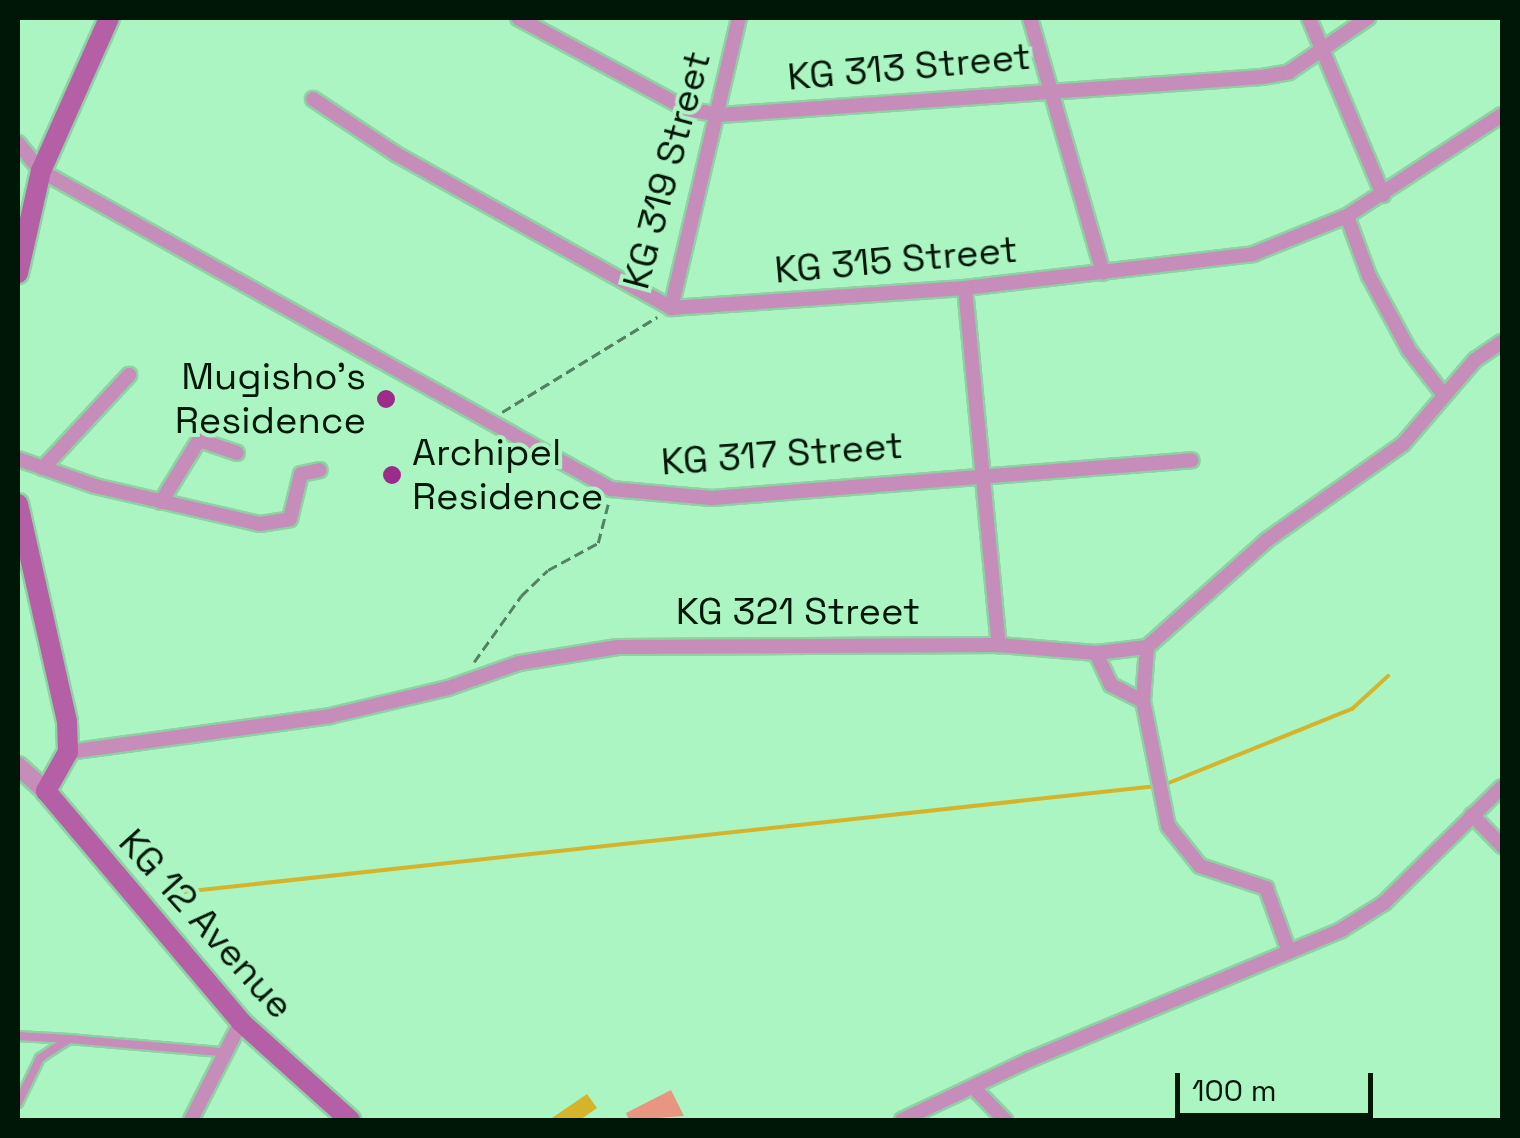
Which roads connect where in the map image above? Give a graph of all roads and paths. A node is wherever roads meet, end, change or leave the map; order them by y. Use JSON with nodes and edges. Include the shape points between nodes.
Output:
{"nodes":[{"id":1,"x":109,"y":18,"type":"edge"},
{"id":2,"x":518,"y":18,"type":"edge"},
{"id":3,"x":739,"y":18,"type":"edge"},
{"id":4,"x":1030,"y":18,"type":"edge"},
{"id":5,"x":1309,"y":18,"type":"edge"},
{"id":6,"x":1368,"y":18,"type":"edge"},
{"id":7,"x":1322,"y":49,"type":"junction"},
{"id":8,"x":1053,"y":87,"type":"junction"},
{"id":9,"x":313,"y":99,"type":"dead end"},
{"id":10,"x":720,"y":115,"type":"junction"},
{"id":11,"x":1502,"y":115,"type":"edge"},
{"id":12,"x":18,"y":143,"type":"edge"},
{"id":13,"x":41,"y":171,"type":"junction"},
{"id":14,"x":1383,"y":195,"type":"junction"},
{"id":15,"x":1347,"y":216,"type":"junction"},
{"id":16,"x":18,"y":273,"type":"edge"},
{"id":17,"x":1102,"y":273,"type":"junction"},
{"id":18,"x":965,"y":288,"type":"junction"},
{"id":19,"x":672,"y":308,"type":"junction"},
{"id":20,"x":1502,"y":342,"type":"edge"},
{"id":21,"x":130,"y":375,"type":"dead end"},
{"id":22,"x":1443,"y":394,"type":"junction"},
{"id":23,"x":488,"y":420,"type":"junction"},
{"id":24,"x":237,"y":453,"type":"dead end"},
{"id":25,"x":18,"y":459,"type":"edge"},
{"id":26,"x":1191,"y":460,"type":"dead end"},
{"id":27,"x":43,"y":468,"type":"junction"},
{"id":28,"x":320,"y":470,"type":"dead end"},
{"id":29,"x":980,"y":472,"type":"junction"},
{"id":30,"x":611,"y":489,"type":"junction"},
{"id":31,"x":161,"y":502,"type":"junction"},
{"id":32,"x":18,"y":504,"type":"edge"},
{"id":33,"x":999,"y":645,"type":"junction"},
{"id":34,"x":1146,"y":648,"type":"junction"},
{"id":35,"x":1096,"y":653,"type":"junction"},
{"id":36,"x":465,"y":682,"type":"junction"},
{"id":37,"x":1142,"y":702,"type":"junction"},
{"id":38,"x":68,"y":752,"type":"junction"},
{"id":39,"x":18,"y":766,"type":"edge"},
{"id":40,"x":1502,"y":788,"type":"edge"},
{"id":41,"x":46,"y":791,"type":"junction"},
{"id":42,"x":1472,"y":815,"type":"junction"},
{"id":43,"x":1502,"y":846,"type":"edge"},
{"id":44,"x":1289,"y":952,"type":"junction"},
{"id":45,"x":241,"y":1022,"type":"junction"},
{"id":46,"x":18,"y":1036,"type":"edge"},
{"id":47,"x":69,"y":1040,"type":"junction"},
{"id":48,"x":220,"y":1052,"type":"junction"},
{"id":49,"x":974,"y":1088,"type":"junction"},
{"id":50,"x":18,"y":1103,"type":"edge"},
{"id":51,"x":191,"y":1120,"type":"edge"},
{"id":52,"x":350,"y":1120,"type":"edge"},
{"id":53,"x":902,"y":1120,"type":"edge"},
{"id":54,"x":1005,"y":1120,"type":"edge"}],
"edges":[{"from":1,"to":13,"type":"main road"},
{"from":2,"to":10,"type":"street","name":"KG 313 Street","via":[[686,109]]},
{"from":3,"to":10,"type":"street","name":"KG 319 Street"},
{"from":4,"to":8,"type":"street"},
{"from":5,"to":7,"type":"street"},
{"from":6,"to":7,"type":"street","name":"KG 313 Street"},
{"from":7,"to":8,"type":"street","name":"KG 313 Street","via":[[1289,72],[1262,77]]},
{"from":7,"to":14,"type":"street"},
{"from":8,"to":10,"type":"street","name":"KG 313 Street"},
{"from":8,"to":17,"type":"street"},
{"from":9,"to":19,"type":"street","via":[[396,154]]},
{"from":10,"to":19,"type":"street","name":"KG 319 Street"},
{"from":11,"to":14,"type":"street","name":"KG 315 Street"},
{"from":12,"to":13,"type":"street"},
{"from":13,"to":16,"type":"main road"},
{"from":13,"to":23,"type":"street","name":"KG 317 Street"},
{"from":14,"to":15,"type":"street","name":"KG 315 Street"},
{"from":15,"to":17,"type":"street","name":"KG 315 Street","via":[[1254,254]]},
{"from":15,"to":22,"type":"street","via":[[1368,276],[1408,350]]},
{"from":17,"to":18,"type":"street","name":"KG 315 Street"},
{"from":18,"to":19,"type":"street","name":"KG 315 Street"},
{"from":18,"to":29,"type":"street"},
{"from":19,"to":23,"type":"path","name":"KG 319 Street"},
{"from":20,"to":22,"type":"street"},
{"from":21,"to":27,"type":"street"},
{"from":22,"to":34,"type":"street","via":[[1403,444],[1268,540]]},
{"from":23,"to":30,"type":"street","name":"KG 317 Street"},
{"from":24,"to":31,"type":"street","via":[[199,440]]},
{"from":25,"to":27,"type":"street"},
{"from":26,"to":29,"type":"street","name":"KG 317 Street"},
{"from":27,"to":31,"type":"street"},
{"from":28,"to":31,"type":"street","via":[[301,474],[290,520],[276,524]]},
{"from":29,"to":30,"type":"street","name":"KG 317 Street","via":[[712,498]]},
{"from":29,"to":33,"type":"street"},
{"from":30,"to":36,"type":"path","via":[[598,543],[548,570],[521,596]]},
{"from":32,"to":38,"type":"main road","via":[[62,690]]},
{"from":33,"to":35,"type":"street","name":"KG 321 Street"},
{"from":33,"to":36,"type":"street","name":"KG 321 Street","via":[[618,647],[519,663]]},
{"from":34,"to":35,"type":"street","name":"KG 321 Street"},
{"from":34,"to":37,"type":"street"},
{"from":35,"to":37,"type":"street","via":[[1111,686]]},
{"from":36,"to":38,"type":"street","name":"KG 321 Street","via":[[330,716]]},
{"from":37,"to":44,"type":"street","via":[[1168,826],[1200,866],[1266,888]]},
{"from":38,"to":41,"type":"main road"},
{"from":39,"to":41,"type":"street","name":"KG 12 Avenue"},
{"from":40,"to":42,"type":"street"},
{"from":41,"to":45,"type":"main road","name":"KG 12 Avenue"},
{"from":42,"to":43,"type":"street"},
{"from":42,"to":44,"type":"street","via":[[1384,903]]},
{"from":44,"to":49,"type":"street"},
{"from":45,"to":48,"type":"street"},
{"from":45,"to":52,"type":"main road","name":"KG 12 Avenue"},
{"from":46,"to":47,"type":"lane"},
{"from":47,"to":48,"type":"lane"},
{"from":47,"to":50,"type":"lane","via":[[40,1058]]},
{"from":48,"to":51,"type":"street"},
{"from":49,"to":53,"type":"street"},
{"from":49,"to":54,"type":"street"}]}
